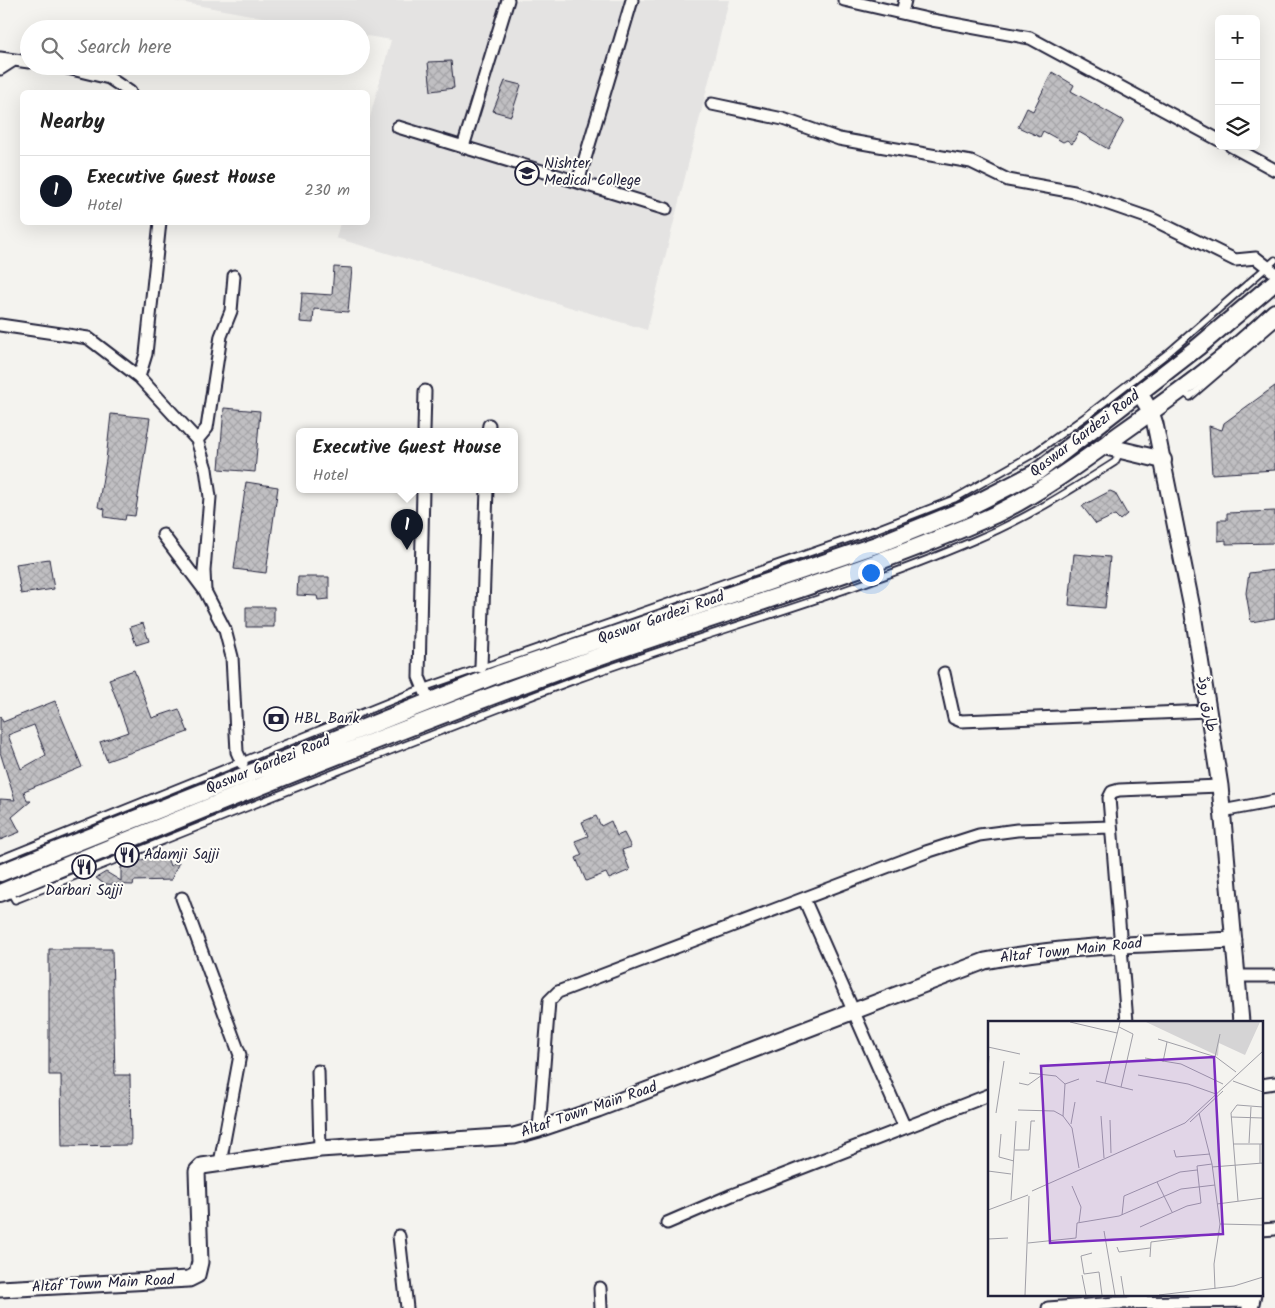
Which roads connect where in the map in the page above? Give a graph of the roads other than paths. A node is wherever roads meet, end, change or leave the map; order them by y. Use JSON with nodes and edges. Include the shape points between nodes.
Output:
{"nodes":[{"id":1,"x":508,"y":0,"type":"edge"},
{"id":2,"x":632,"y":0,"type":"edge"},
{"id":3,"x":844,"y":0,"type":"edge"},
{"id":4,"x":905,"y":0,"type":"edge"},
{"id":5,"x":902,"y":13,"type":"junction"},
{"id":6,"x":0,"y":58,"type":"edge"},
{"id":7,"x":14,"y":60,"type":"junction"},
{"id":8,"x":20,"y":61,"type":"edge"},
{"id":9,"x":0,"y":69,"type":"edge"},
{"id":10,"x":97,"y":75,"type":"edge"},
{"id":11,"x":127,"y":90,"type":"edge"},
{"id":12,"x":712,"y":104,"type":"dead end"},
{"id":13,"x":398,"y":127,"type":"dead end"},
{"id":14,"x":1215,"y":138,"type":"edge"},
{"id":15,"x":462,"y":147,"type":"junction"},
{"id":16,"x":1238,"y":150,"type":"edge"},
{"id":17,"x":1275,"y":170,"type":"edge"},
{"id":18,"x":578,"y":182,"type":"junction"},
{"id":19,"x":666,"y":209,"type":"dead end"},
{"id":20,"x":160,"y":225,"type":"edge"},
{"id":21,"x":1273,"y":267,"type":"edge"},
{"id":22,"x":234,"y":276,"type":"dead end"},
{"id":23,"x":1275,"y":282,"type":"edge"},
{"id":24,"x":1275,"y":312,"type":"edge"},
{"id":25,"x":1275,"y":324,"type":"edge"},
{"id":26,"x":0,"y":325,"type":"edge"},
{"id":27,"x":139,"y":377,"type":"junction"},
{"id":28,"x":1180,"y":390,"type":"junction"},
{"id":29,"x":425,"y":391,"type":"dead end"},
{"id":30,"x":1140,"y":394,"type":"junction"},
{"id":31,"x":1151,"y":412,"type":"junction"},
{"id":32,"x":424,"y":428,"type":"edge"},
{"id":33,"x":197,"y":440,"type":"junction"},
{"id":34,"x":1104,"y":446,"type":"junction"},
{"id":35,"x":1121,"y":450,"type":"junction"},
{"id":36,"x":1024,"y":460,"type":"junction"},
{"id":37,"x":1163,"y":460,"type":"junction"},
{"id":38,"x":1037,"y":472,"type":"junction"},
{"id":39,"x":423,"y":493,"type":"edge"},
{"id":40,"x":487,"y":493,"type":"edge"},
{"id":41,"x":163,"y":535,"type":"dead end"},
{"id":42,"x":205,"y":591,"type":"junction"},
{"id":43,"x":481,"y":667,"type":"junction"},
{"id":44,"x":944,"y":672,"type":"dead end"},
{"id":45,"x":574,"y":673,"type":"junction"},
{"id":46,"x":426,"y":694,"type":"junction"},
{"id":47,"x":1208,"y":711,"type":"junction"},
{"id":48,"x":266,"y":759,"type":"junction"},
{"id":49,"x":242,"y":763,"type":"junction"},
{"id":50,"x":1220,"y":786,"type":"junction"},
{"id":51,"x":1275,"y":801,"type":"edge"},
{"id":52,"x":1222,"y":811,"type":"junction"},
{"id":53,"x":1111,"y":827,"type":"junction"},
{"id":54,"x":0,"y":859,"type":"edge"},
{"id":55,"x":0,"y":872,"type":"edge"},
{"id":56,"x":5,"y":891,"type":"edge"},
{"id":57,"x":182,"y":898,"type":"dead end"},
{"id":58,"x":804,"y":898,"type":"junction"},
{"id":59,"x":1234,"y":940,"type":"junction"},
{"id":60,"x":1123,"y":945,"type":"junction"},
{"id":61,"x":1237,"y":976,"type":"junction"},
{"id":62,"x":1275,"y":976,"type":"edge"},
{"id":63,"x":853,"y":1010,"type":"junction"},
{"id":64,"x":1127,"y":1021,"type":"edge"},
{"id":65,"x":1241,"y":1021,"type":"edge"},
{"id":66,"x":318,"y":1071,"type":"dead end"},
{"id":67,"x":1275,"y":1083,"type":"edge"},
{"id":68,"x":1262,"y":1085,"type":"edge"},
{"id":69,"x":988,"y":1095,"type":"edge"},
{"id":70,"x":905,"y":1128,"type":"junction"},
{"id":71,"x":539,"y":1129,"type":"junction"},
{"id":72,"x":320,"y":1149,"type":"junction"},
{"id":73,"x":220,"y":1164,"type":"junction"},
{"id":74,"x":667,"y":1223,"type":"dead end"},
{"id":75,"x":1275,"y":1229,"type":"edge"},
{"id":76,"x":1262,"y":1230,"type":"edge"},
{"id":77,"x":399,"y":1236,"type":"dead end"},
{"id":78,"x":600,"y":1288,"type":"dead end"},
{"id":79,"x":0,"y":1289,"type":"edge"},
{"id":80,"x":1252,"y":1301,"type":"edge"},
{"id":81,"x":407,"y":1308,"type":"edge"},
{"id":82,"x":601,"y":1308,"type":"edge"},
{"id":83,"x":1048,"y":1308,"type":"edge"}],
"edges":[{"from":1,"to":15,"type":"street"},
{"from":2,"to":18,"type":"street"},
{"from":3,"to":5,"type":"street"},
{"from":4,"to":5,"type":"street"},
{"from":5,"to":14,"type":"street","via":[[1030,38]]},
{"from":6,"to":7,"type":"street"},
{"from":7,"to":8,"type":"street"},
{"from":7,"to":9,"type":"street"},
{"from":10,"to":11,"type":"street","via":[[109,78]]},
{"from":12,"to":21,"type":"street","via":[[783,120],[839,139],[971,162],[1008,180],[1074,192],[1152,219],[1235,260],[1256,258]]},
{"from":13,"to":15,"type":"street"},
{"from":15,"to":18,"type":"street"},
{"from":16,"to":17,"type":"street"},
{"from":18,"to":19,"type":"street"},
{"from":20,"to":27,"type":"street","via":[[146,354]]},
{"from":21,"to":36,"type":"lane","via":[[1168,353]]},
{"from":22,"to":33,"type":"street","via":[[231,311],[221,336],[207,428]]},
{"from":23,"to":30,"type":"main road","name":"Qaswar Gardezi Road"},
{"from":24,"to":28,"type":"main road"},
{"from":25,"to":28,"type":"lane","via":[[1190,397]]},
{"from":26,"to":27,"type":"street","via":[[88,338]]},
{"from":27,"to":33,"type":"street"},
{"from":28,"to":31,"type":"main road"},
{"from":29,"to":32,"type":"street"},
{"from":30,"to":31,"type":"street","name":"طارق روڈ"},
{"from":30,"to":38,"type":"main road","name":"Qaswar Gardezi Road"},
{"from":31,"to":34,"type":"main road"},
{"from":31,"to":37,"type":"street","name":"طارق روڈ"},
{"from":33,"to":42,"type":"street","via":[[210,497]]},
{"from":34,"to":35,"type":"main road"},
{"from":34,"to":45,"type":"main road","via":[[989,517]]},
{"from":35,"to":37,"type":"main road"},
{"from":35,"to":45,"type":"lane","via":[[1120,457],[1111,465],[977,540],[908,567]]},
{"from":36,"to":38,"type":"lane"},
{"from":36,"to":43,"type":"lane","via":[[954,499],[876,529]]},
{"from":37,"to":47,"type":"street","name":"طارق روڈ"},
{"from":38,"to":46,"type":"main road","name":"Qaswar Gardezi Road","via":[[963,510],[879,544],[501,672]]},
{"from":39,"to":46,"type":"street","via":[[419,677]]},
{"from":40,"to":43,"type":"street"},
{"from":41,"to":42,"type":"street"},
{"from":42,"to":49,"type":"street","via":[[224,630],[232,657],[237,752]]},
{"from":43,"to":46,"type":"lane"},
{"from":44,"to":47,"type":"street","via":[[954,718],[961,721]]},
{"from":45,"to":56,"type":"main road"},
{"from":46,"to":48,"type":"main road","name":"Qaswar Gardezi Road"},
{"from":47,"to":50,"type":"street","name":"طارق روڈ"},
{"from":48,"to":49,"type":"lane"},
{"from":48,"to":55,"type":"main road","name":"Qaswar Gardezi Road"},
{"from":49,"to":54,"type":"lane"},
{"from":50,"to":52,"type":"street","name":"طارق روڈ"},
{"from":50,"to":53,"type":"street","via":[[1112,792],[1109,798]]},
{"from":51,"to":52,"type":"street"},
{"from":52,"to":59,"type":"street","name":"طارق روڈ"},
{"from":53,"to":58,"type":"street","via":[[1017,830],[979,835]]},
{"from":53,"to":60,"type":"street"},
{"from":57,"to":73,"type":"street","via":[[240,1055]]},
{"from":58,"to":63,"type":"street"},
{"from":58,"to":71,"type":"street","via":[[554,995],[549,1000]]},
{"from":59,"to":60,"type":"street","name":"Altaf Town Main Road"},
{"from":59,"to":61,"type":"street","name":"طارق روڈ"},
{"from":60,"to":63,"type":"street","name":"Altaf Town Main Road","via":[[985,960]]},
{"from":60,"to":64,"type":"street"},
{"from":61,"to":62,"type":"street"},
{"from":61,"to":65,"type":"street","name":"طارق روڈ"},
{"from":63,"to":70,"type":"street"},
{"from":63,"to":71,"type":"street","name":"Altaf Town Main Road"},
{"from":66,"to":72,"type":"street"},
{"from":67,"to":68,"type":"street"},
{"from":69,"to":70,"type":"street"},
{"from":70,"to":74,"type":"street"},
{"from":71,"to":72,"type":"street","name":"Altaf Town Main Road","via":[[514,1136]]},
{"from":72,"to":73,"type":"street","name":"Altaf Town Main Road"},
{"from":73,"to":79,"type":"street","name":"Altaf Town Main Road","via":[[202,1166],[197,1171],[200,1262],[197,1275],[189,1279]]},
{"from":75,"to":76,"type":"street"},
{"from":77,"to":81,"type":"street"},
{"from":78,"to":82,"type":"street"},
{"from":80,"to":83,"type":"street","via":[[1116,1303]]}]}
